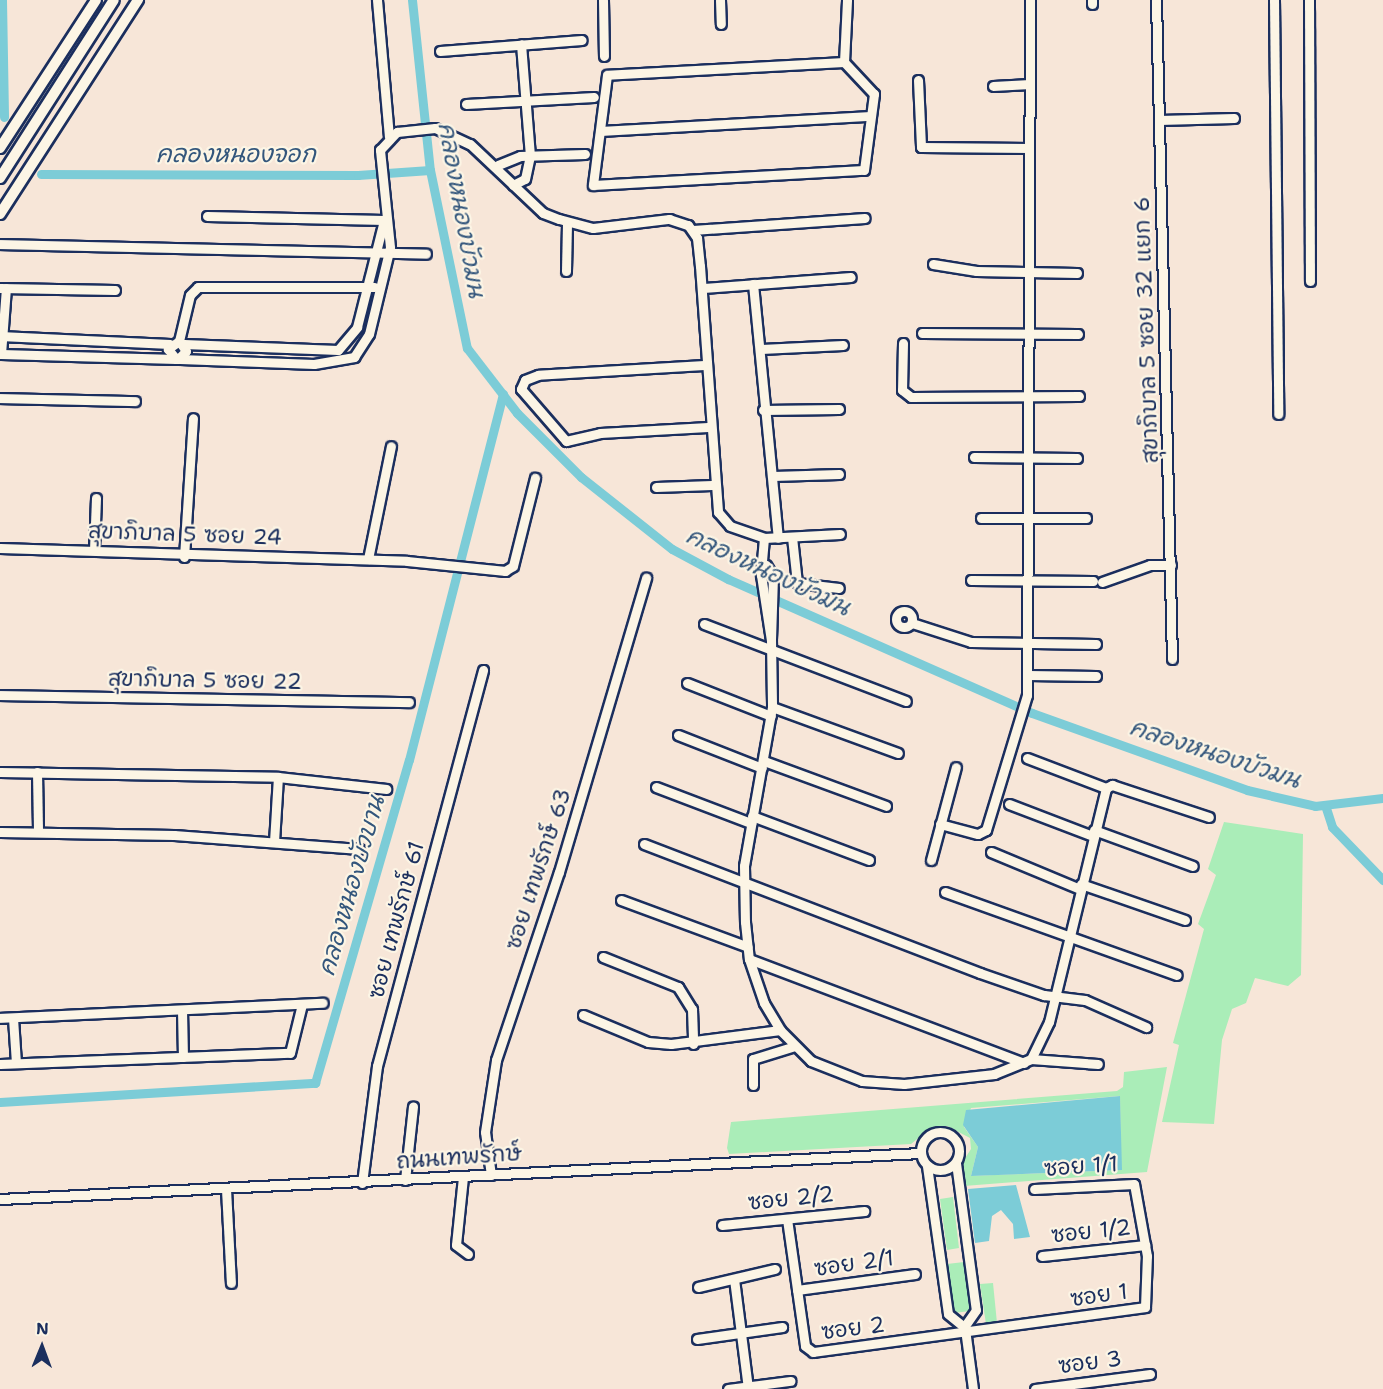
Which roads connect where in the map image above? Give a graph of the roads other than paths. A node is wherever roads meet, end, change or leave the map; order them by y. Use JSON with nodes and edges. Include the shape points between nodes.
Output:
{"nodes":[{"id":1,"x":96,"y":0,"type":"edge"},
{"id":2,"x":114,"y":0,"type":"edge"},
{"id":3,"x":377,"y":0,"type":"edge"},
{"id":4,"x":603,"y":0,"type":"edge"},
{"id":5,"x":720,"y":0,"type":"edge"},
{"id":6,"x":847,"y":0,"type":"edge"},
{"id":7,"x":1030,"y":0,"type":"edge"},
{"id":8,"x":1156,"y":0,"type":"edge"},
{"id":9,"x":1274,"y":0,"type":"edge"},
{"id":10,"x":1309,"y":0,"type":"edge"},
{"id":11,"x":133,"y":3,"type":"edge"},
{"id":12,"x":721,"y":24,"type":"dead end"},
{"id":13,"x":582,"y":40,"type":"dead end"},
{"id":14,"x":521,"y":44,"type":"junction"},
{"id":15,"x":440,"y":51,"type":"dead end"},
{"id":16,"x":604,"y":56,"type":"dead end"},
{"id":17,"x":843,"y":62,"type":"junction"},
{"id":18,"x":918,"y":80,"type":"dead end"},
{"id":19,"x":1030,"y":84,"type":"junction"},
{"id":20,"x":993,"y":87,"type":"dead end"},
{"id":21,"x":594,"y":97,"type":"dead end"},
{"id":22,"x":526,"y":100,"type":"junction"},
{"id":23,"x":466,"y":104,"type":"dead end"},
{"id":24,"x":871,"y":116,"type":"junction"},
{"id":25,"x":1234,"y":118,"type":"dead end"},
{"id":26,"x":1159,"y":120,"type":"junction"},
{"id":27,"x":600,"y":131,"type":"junction"},
{"id":28,"x":389,"y":136,"type":"junction"},
{"id":29,"x":1,"y":145,"type":"edge"},
{"id":30,"x":1029,"y":148,"type":"junction"},
{"id":31,"x":585,"y":154,"type":"dead end"},
{"id":32,"x":530,"y":156,"type":"junction"},
{"id":33,"x":498,"y":165,"type":"junction"},
{"id":34,"x":0,"y":178,"type":"edge"},
{"id":35,"x":513,"y":185,"type":"junction"},
{"id":36,"x":0,"y":214,"type":"edge"},
{"id":37,"x":207,"y":216,"type":"dead end"},
{"id":38,"x":865,"y":218,"type":"dead end"},
{"id":39,"x":384,"y":220,"type":"junction"},
{"id":40,"x":567,"y":222,"type":"junction"},
{"id":41,"x":693,"y":230,"type":"junction"},
{"id":42,"x":378,"y":240,"type":"junction"},
{"id":43,"x":391,"y":241,"type":"junction"},
{"id":44,"x":0,"y":244,"type":"edge"},
{"id":45,"x":376,"y":254,"type":"junction"},
{"id":46,"x":389,"y":255,"type":"junction"},
{"id":47,"x":426,"y":255,"type":"dead end"},
{"id":48,"x":933,"y":264,"type":"dead end"},
{"id":49,"x":566,"y":271,"type":"dead end"},
{"id":50,"x":1028,"y":272,"type":"junction"},
{"id":51,"x":1077,"y":273,"type":"dead end"},
{"id":52,"x":851,"y":277,"type":"dead end"},
{"id":53,"x":1310,"y":280,"type":"dead end"},
{"id":54,"x":753,"y":284,"type":"junction"},
{"id":55,"x":369,"y":287,"type":"junction"},
{"id":56,"x":3,"y":288,"type":"edge"},
{"id":57,"x":381,"y":288,"type":"junction"},
{"id":58,"x":702,"y":288,"type":"junction"},
{"id":59,"x":115,"y":290,"type":"dead end"},
{"id":60,"x":922,"y":333,"type":"dead end"},
{"id":61,"x":1028,"y":334,"type":"junction"},
{"id":62,"x":1078,"y":334,"type":"dead end"},
{"id":63,"x":2,"y":336,"type":"edge"},
{"id":64,"x":178,"y":343,"type":"junction"},
{"id":65,"x":903,"y":343,"type":"dead end"},
{"id":66,"x":843,"y":345,"type":"dead end"},
{"id":67,"x":761,"y":348,"type":"junction"},
{"id":68,"x":314,"y":349,"type":"junction"},
{"id":69,"x":1,"y":354,"type":"edge"},
{"id":70,"x":178,"y":359,"type":"junction"},
{"id":71,"x":314,"y":364,"type":"junction"},
{"id":72,"x":704,"y":365,"type":"junction"},
{"id":73,"x":1028,"y":396,"type":"junction"},
{"id":74,"x":1079,"y":396,"type":"dead end"},
{"id":75,"x":0,"y":398,"type":"edge"},
{"id":76,"x":135,"y":401,"type":"dead end"},
{"id":77,"x":839,"y":409,"type":"dead end"},
{"id":78,"x":763,"y":410,"type":"junction"},
{"id":79,"x":1278,"y":414,"type":"dead end"},
{"id":80,"x":193,"y":418,"type":"dead end"},
{"id":81,"x":708,"y":427,"type":"junction"},
{"id":82,"x":392,"y":446,"type":"dead end"},
{"id":83,"x":974,"y":458,"type":"dead end"},
{"id":84,"x":1027,"y":458,"type":"junction"},
{"id":85,"x":1077,"y":458,"type":"dead end"},
{"id":86,"x":839,"y":474,"type":"dead end"},
{"id":87,"x":773,"y":476,"type":"junction"},
{"id":88,"x":535,"y":478,"type":"dead end"},
{"id":89,"x":712,"y":485,"type":"junction"},
{"id":90,"x":656,"y":487,"type":"dead end"},
{"id":91,"x":96,"y":498,"type":"dead end"},
{"id":92,"x":981,"y":518,"type":"dead end"},
{"id":93,"x":1028,"y":518,"type":"junction"},
{"id":94,"x":1086,"y":518,"type":"dead end"},
{"id":95,"x":840,"y":534,"type":"dead end"},
{"id":96,"x":792,"y":537,"type":"junction"},
{"id":97,"x":764,"y":538,"type":"junction"},
{"id":98,"x":778,"y":538,"type":"junction"},
{"id":99,"x":0,"y":548,"type":"edge"},
{"id":100,"x":94,"y":550,"type":"junction"},
{"id":101,"x":184,"y":557,"type":"junction"},
{"id":102,"x":368,"y":559,"type":"junction"},
{"id":103,"x":766,"y":565,"type":"junction"},
{"id":104,"x":1171,"y":565,"type":"junction"},
{"id":105,"x":646,"y":578,"type":"dead end"},
{"id":106,"x":971,"y":580,"type":"dead end"},
{"id":107,"x":1027,"y":581,"type":"junction"},
{"id":108,"x":839,"y":588,"type":"dead end"},
{"id":109,"x":912,"y":623,"type":"dead end"},
{"id":110,"x":704,"y":624,"type":"dead end"},
{"id":111,"x":771,"y":640,"type":"junction"},
{"id":112,"x":1027,"y":643,"type":"junction"},
{"id":113,"x":1096,"y":644,"type":"dead end"},
{"id":114,"x":771,"y":652,"type":"junction"},
{"id":115,"x":1172,"y":659,"type":"dead end"},
{"id":116,"x":483,"y":670,"type":"dead end"},
{"id":117,"x":1028,"y":675,"type":"junction"},
{"id":118,"x":1096,"y":676,"type":"dead end"},
{"id":119,"x":687,"y":682,"type":"dead end"},
{"id":120,"x":0,"y":695,"type":"edge"},
{"id":121,"x":906,"y":701,"type":"dead end"},
{"id":122,"x":409,"y":702,"type":"dead end"},
{"id":123,"x":771,"y":711,"type":"junction"},
{"id":124,"x":678,"y":735,"type":"dead end"},
{"id":125,"x":898,"y":753,"type":"dead end"},
{"id":126,"x":1027,"y":758,"type":"dead end"},
{"id":127,"x":763,"y":765,"type":"junction"},
{"id":128,"x":956,"y":767,"type":"dead end"},
{"id":129,"x":0,"y":772,"type":"edge"},
{"id":130,"x":37,"y":772,"type":"junction"},
{"id":131,"x":278,"y":777,"type":"junction"},
{"id":132,"x":657,"y":787,"type":"dead end"},
{"id":133,"x":1106,"y":788,"type":"junction"},
{"id":134,"x":386,"y":789,"type":"dead end"},
{"id":135,"x":1009,"y":804,"type":"dead end"},
{"id":136,"x":886,"y":806,"type":"dead end"},
{"id":137,"x":1209,"y":817,"type":"dead end"},
{"id":138,"x":751,"y":820,"type":"junction"},
{"id":139,"x":940,"y":824,"type":"junction"},
{"id":140,"x":0,"y":832,"type":"edge"},
{"id":141,"x":38,"y":832,"type":"junction"},
{"id":142,"x":1094,"y":833,"type":"junction"},
{"id":143,"x":274,"y":842,"type":"junction"},
{"id":144,"x":644,"y":844,"type":"dead end"},
{"id":145,"x":359,"y":849,"type":"dead end"},
{"id":146,"x":992,"y":852,"type":"dead end"},
{"id":147,"x":869,"y":860,"type":"dead end"},
{"id":148,"x":931,"y":860,"type":"dead end"},
{"id":149,"x":1193,"y":866,"type":"dead end"},
{"id":150,"x":743,"y":881,"type":"junction"},
{"id":151,"x":1081,"y":886,"type":"junction"},
{"id":152,"x":945,"y":892,"type":"dead end"},
{"id":153,"x":621,"y":900,"type":"dead end"},
{"id":154,"x":1185,"y":920,"type":"dead end"},
{"id":155,"x":1068,"y":940,"type":"junction"},
{"id":156,"x":748,"y":947,"type":"junction"},
{"id":157,"x":603,"y":957,"type":"dead end"},
{"id":158,"x":749,"y":959,"type":"junction"},
{"id":159,"x":1177,"y":975,"type":"dead end"},
{"id":160,"x":1055,"y":995,"type":"junction"},
{"id":161,"x":323,"y":1003,"type":"dead end"},
{"id":162,"x":302,"y":1004,"type":"junction"},
{"id":163,"x":182,"y":1010,"type":"junction"},
{"id":164,"x":583,"y":1015,"type":"dead end"},
{"id":165,"x":0,"y":1018,"type":"edge"},
{"id":166,"x":13,"y":1018,"type":"junction"},
{"id":167,"x":1146,"y":1027,"type":"dead end"},
{"id":168,"x":780,"y":1030,"type":"junction"},
{"id":169,"x":693,"y":1044,"type":"junction"},
{"id":170,"x":795,"y":1046,"type":"junction"},
{"id":171,"x":183,"y":1057,"type":"junction"},
{"id":172,"x":1028,"y":1061,"type":"junction"},
{"id":173,"x":16,"y":1063,"type":"junction"},
{"id":174,"x":0,"y":1064,"type":"edge"},
{"id":175,"x":1098,"y":1064,"type":"dead end"},
{"id":176,"x":753,"y":1085,"type":"dead end"},
{"id":177,"x":413,"y":1106,"type":"dead end"},
{"id":178,"x":921,"y":1153,"type":"junction"},
{"id":179,"x":956,"y":1163,"type":"junction"},
{"id":180,"x":927,"y":1166,"type":"junction"},
{"id":181,"x":491,"y":1175,"type":"junction"},
{"id":182,"x":463,"y":1177,"type":"junction"},
{"id":183,"x":405,"y":1180,"type":"junction"},
{"id":184,"x":1131,"y":1182,"type":"joint"},
{"id":185,"x":362,"y":1183,"type":"junction"},
{"id":186,"x":226,"y":1189,"type":"junction"},
{"id":187,"x":1034,"y":1189,"type":"dead end"},
{"id":188,"x":0,"y":1199,"type":"edge"},
{"id":189,"x":864,"y":1210,"type":"dead end"},
{"id":190,"x":787,"y":1219,"type":"junction"},
{"id":191,"x":722,"y":1225,"type":"dead end"},
{"id":192,"x":1145,"y":1245,"type":"junction"},
{"id":193,"x":468,"y":1254,"type":"dead end"},
{"id":194,"x":1042,"y":1256,"type":"dead end"},
{"id":195,"x":775,"y":1269,"type":"dead end"},
{"id":196,"x":915,"y":1274,"type":"dead end"},
{"id":197,"x":734,"y":1278,"type":"junction"},
{"id":198,"x":231,"y":1283,"type":"dead end"},
{"id":199,"x":698,"y":1287,"type":"dead end"},
{"id":200,"x":797,"y":1290,"type":"junction"},
{"id":201,"x":782,"y":1327,"type":"dead end"},
{"id":202,"x":965,"y":1330,"type":"junction"},
{"id":203,"x":741,"y":1333,"type":"junction"},
{"id":204,"x":697,"y":1339,"type":"dead end"},
{"id":205,"x":1150,"y":1374,"type":"dead end"},
{"id":206,"x":790,"y":1381,"type":"dead end"},
{"id":207,"x":748,"y":1388,"type":"edge"},
{"id":208,"x":728,"y":1389,"type":"edge"},
{"id":209,"x":973,"y":1389,"type":"edge"},
{"id":210,"x":1035,"y":1389,"type":"edge"}],
"edges":[{"from":1,"to":29,"type":"main road"},
{"from":2,"to":34,"type":"main road"},
{"from":3,"to":28,"type":"street"},
{"from":4,"to":16,"type":"street"},
{"from":5,"to":12,"type":"street"},
{"from":6,"to":17,"type":"street"},
{"from":7,"to":19,"type":"street"},
{"from":8,"to":26,"type":"street","name":"สุขาภิบาล 5 ซอย 32 แยก 6"},
{"from":9,"to":79,"type":"street"},
{"from":10,"to":53,"type":"street"},
{"from":11,"to":36,"type":"main road"},
{"from":13,"to":14,"type":"street"},
{"from":14,"to":15,"type":"street"},
{"from":14,"to":22,"type":"street"},
{"from":17,"to":24,"type":"street","via":[[874,94]]},
{"from":17,"to":27,"type":"street","via":[[607,75]]},
{"from":18,"to":30,"type":"street","via":[[921,147]]},
{"from":19,"to":20,"type":"street"},
{"from":19,"to":30,"type":"street"},
{"from":21,"to":22,"type":"street"},
{"from":22,"to":23,"type":"street"},
{"from":22,"to":32,"type":"street"},
{"from":24,"to":27,"type":"street"},
{"from":24,"to":27,"type":"street","via":[[864,170],[593,186]]},
{"from":25,"to":26,"type":"street"},
{"from":26,"to":104,"type":"street","name":"สุขาภิบาล 5 ซอย 32 แยก 6"},
{"from":28,"to":33,"type":"street","via":[[435,128],[470,144]]},
{"from":28,"to":39,"type":"street","via":[[380,150]]},
{"from":30,"to":50,"type":"street"},
{"from":31,"to":32,"type":"street"},
{"from":32,"to":33,"type":"street"},
{"from":32,"to":35,"type":"street","via":[[525,179]]},
{"from":33,"to":35,"type":"street"},
{"from":35,"to":40,"type":"street","via":[[543,213]]},
{"from":37,"to":39,"type":"street"},
{"from":38,"to":41,"type":"street"},
{"from":39,"to":42,"type":"street"},
{"from":39,"to":43,"type":"street"},
{"from":40,"to":41,"type":"street","via":[[593,228],[669,219]]},
{"from":40,"to":49,"type":"street"},
{"from":41,"to":58,"type":"street"},
{"from":42,"to":43,"type":"street"},
{"from":42,"to":45,"type":"street"},
{"from":43,"to":46,"type":"street"},
{"from":44,"to":45,"type":"street"},
{"from":45,"to":46,"type":"street"},
{"from":45,"to":55,"type":"street"},
{"from":46,"to":47,"type":"street"},
{"from":46,"to":57,"type":"street"},
{"from":48,"to":50,"type":"street"},
{"from":50,"to":51,"type":"street"},
{"from":50,"to":61,"type":"street"},
{"from":52,"to":54,"type":"street"},
{"from":54,"to":58,"type":"street"},
{"from":54,"to":67,"type":"street"},
{"from":55,"to":57,"type":"street"},
{"from":55,"to":64,"type":"street","via":[[198,287],[190,295]]},
{"from":55,"to":68,"type":"street","via":[[346,344]]},
{"from":56,"to":59,"type":"street"},
{"from":56,"to":63,"type":"street"},
{"from":57,"to":71,"type":"street","via":[[362,349],[341,364]]},
{"from":58,"to":72,"type":"street"},
{"from":60,"to":61,"type":"street"},
{"from":61,"to":62,"type":"street"},
{"from":61,"to":73,"type":"street"},
{"from":63,"to":64,"type":"street"},
{"from":63,"to":69,"type":"street"},
{"from":64,"to":68,"type":"street"},
{"from":64,"to":70,"type":"street"},
{"from":64,"to":70,"type":"street","via":[[168,352]]},
{"from":65,"to":73,"type":"street","via":[[902,390],[911,397]]},
{"from":66,"to":67,"type":"street"},
{"from":67,"to":78,"type":"street"},
{"from":68,"to":71,"type":"street"},
{"from":69,"to":70,"type":"street"},
{"from":70,"to":71,"type":"street"},
{"from":72,"to":81,"type":"street"},
{"from":72,"to":81,"type":"street","via":[[538,375],[525,380],[521,388],[566,441],[600,433]]},
{"from":73,"to":74,"type":"street"},
{"from":73,"to":84,"type":"street"},
{"from":75,"to":76,"type":"street"},
{"from":77,"to":78,"type":"street"},
{"from":78,"to":87,"type":"street"},
{"from":80,"to":101,"type":"street"},
{"from":81,"to":89,"type":"street"},
{"from":82,"to":102,"type":"street"},
{"from":83,"to":84,"type":"street"},
{"from":84,"to":85,"type":"street"},
{"from":84,"to":93,"type":"street"},
{"from":86,"to":87,"type":"street"},
{"from":87,"to":98,"type":"street"},
{"from":88,"to":102,"type":"street","name":"สุขาภิบาล 5 ซอย 24","via":[[513,566],[481,569]]},
{"from":89,"to":90,"type":"street"},
{"from":89,"to":97,"type":"street","via":[[722,519]]},
{"from":91,"to":100,"type":"street"},
{"from":92,"to":93,"type":"street"},
{"from":93,"to":94,"type":"street"},
{"from":93,"to":107,"type":"street"},
{"from":95,"to":96,"type":"street"},
{"from":96,"to":98,"type":"street"},
{"from":96,"to":108,"type":"street","via":[[797,583]]},
{"from":97,"to":98,"type":"street"},
{"from":97,"to":103,"type":"street"},
{"from":99,"to":100,"type":"street","name":"สุขาภิบาล 5 ซอย 24"},
{"from":100,"to":101,"type":"street","name":"สุขาภิบาล 5 ซอย 24"},
{"from":101,"to":102,"type":"street","name":"สุขาภิบาล 5 ซอย 24"},
{"from":103,"to":111,"type":"street","via":[[763,608]]},
{"from":103,"to":111,"type":"street","via":[[774,587]]},
{"from":104,"to":107,"type":"street","via":[[1150,565],[1098,581]]},
{"from":104,"to":115,"type":"street","name":"สุขาภิบาล 5 ซอย 32 แยก 6"},
{"from":105,"to":181,"type":"street","name":"ซอย เทพรักษ์ 63","via":[[559,872],[496,1060],[485,1132]]},
{"from":106,"to":107,"type":"street"},
{"from":107,"to":112,"type":"street"},
{"from":109,"to":112,"type":"street","via":[[971,642]]},
{"from":110,"to":114,"type":"street"},
{"from":111,"to":114,"type":"street"},
{"from":112,"to":113,"type":"street"},
{"from":112,"to":117,"type":"street"},
{"from":114,"to":121,"type":"street"},
{"from":114,"to":123,"type":"street"},
{"from":116,"to":185,"type":"street","name":"ซอย เทพรักษ์ 61","via":[[377,1066]]},
{"from":117,"to":118,"type":"street"},
{"from":117,"to":139,"type":"street","via":[[1025,700],[986,830],[978,834]]},
{"from":119,"to":123,"type":"street"},
{"from":120,"to":122,"type":"street","name":"สุขาภิบาล 5 ซอย 22"},
{"from":123,"to":125,"type":"street"},
{"from":123,"to":127,"type":"street"},
{"from":124,"to":127,"type":"street"},
{"from":126,"to":133,"type":"street"},
{"from":127,"to":136,"type":"street"},
{"from":127,"to":138,"type":"street"},
{"from":128,"to":139,"type":"street"},
{"from":129,"to":130,"type":"street"},
{"from":130,"to":131,"type":"street"},
{"from":130,"to":141,"type":"street"},
{"from":131,"to":134,"type":"street"},
{"from":131,"to":143,"type":"street"},
{"from":132,"to":138,"type":"street"},
{"from":133,"to":137,"type":"street","via":[[1112,785]]},
{"from":133,"to":142,"type":"street"},
{"from":135,"to":142,"type":"street"},
{"from":138,"to":147,"type":"street"},
{"from":138,"to":150,"type":"street"},
{"from":139,"to":148,"type":"street"},
{"from":140,"to":141,"type":"street"},
{"from":141,"to":143,"type":"street"},
{"from":142,"to":149,"type":"street"},
{"from":142,"to":151,"type":"street"},
{"from":143,"to":145,"type":"street"},
{"from":144,"to":150,"type":"street"},
{"from":146,"to":151,"type":"street"},
{"from":150,"to":156,"type":"street"},
{"from":150,"to":160,"type":"street","via":[[980,973]]},
{"from":151,"to":154,"type":"street"},
{"from":151,"to":155,"type":"street"},
{"from":152,"to":155,"type":"street"},
{"from":153,"to":156,"type":"street"},
{"from":155,"to":159,"type":"street"},
{"from":155,"to":160,"type":"street"},
{"from":156,"to":158,"type":"street"},
{"from":157,"to":169,"type":"street","via":[[678,987],[692,1009]]},
{"from":158,"to":168,"type":"street"},
{"from":158,"to":172,"type":"street"},
{"from":160,"to":167,"type":"street","via":[[1127,1015]]},
{"from":160,"to":172,"type":"street","via":[[1043,1043]]},
{"from":161,"to":162,"type":"street"},
{"from":162,"to":163,"type":"street"},
{"from":162,"to":171,"type":"street","via":[[290,1053]]},
{"from":163,"to":166,"type":"street"},
{"from":163,"to":171,"type":"street"},
{"from":164,"to":169,"type":"street","via":[[648,1042]]},
{"from":165,"to":166,"type":"street"},
{"from":166,"to":173,"type":"street"},
{"from":168,"to":169,"type":"street"},
{"from":168,"to":170,"type":"street"},
{"from":170,"to":172,"type":"street","via":[[825,1069],[885,1084],[994,1074]]},
{"from":170,"to":176,"type":"street","via":[[753,1059]]},
{"from":171,"to":173,"type":"street"},
{"from":172,"to":175,"type":"street"},
{"from":173,"to":174,"type":"street"},
{"from":177,"to":183,"type":"street"},
{"from":178,"to":179,"type":"street","via":[[928,1136],[946,1132],[959,1145]]},
{"from":178,"to":180,"type":"street"},
{"from":178,"to":181,"type":"street","name":"ถนนเทพรักษ์"},
{"from":179,"to":180,"type":"street","via":[[945,1170]]},
{"from":179,"to":202,"type":"street","via":[[976,1310]]},
{"from":180,"to":202,"type":"street","via":[[948,1314]]},
{"from":181,"to":182,"type":"street","name":"ถนนเทพรักษ์"},
{"from":182,"to":183,"type":"street","name":"ถนนเทพรักษ์"},
{"from":182,"to":193,"type":"street","via":[[456,1245]]},
{"from":183,"to":185,"type":"street","name":"ถนนเทพรักษ์"},
{"from":184,"to":187,"type":"street","name":"ซอย 1/1"},
{"from":184,"to":192,"type":"street","name":"ซอย 1","via":[[1137,1190]]},
{"from":185,"to":186,"type":"street","name":"ถนนเทพรักษ์"},
{"from":186,"to":188,"type":"street","name":"ถนนเทพรักษ์"},
{"from":186,"to":198,"type":"street"},
{"from":189,"to":190,"type":"street","name":"ซอย 2/2"},
{"from":190,"to":191,"type":"street","name":"ซอย 2/2"},
{"from":190,"to":200,"type":"street","name":"ซอย 2"},
{"from":192,"to":194,"type":"street","name":"ซอย 1/2"},
{"from":192,"to":202,"type":"street","name":"ซอย 1","via":[[1147,1302],[1143,1308]]},
{"from":195,"to":197,"type":"street"},
{"from":196,"to":200,"type":"street","name":"ซอย 2/1"},
{"from":197,"to":199,"type":"street"},
{"from":197,"to":203,"type":"street"},
{"from":200,"to":202,"type":"street","name":"ซอย 2","via":[[805,1346],[813,1352]]},
{"from":201,"to":203,"type":"street"},
{"from":202,"to":209,"type":"street"},
{"from":203,"to":204,"type":"street"},
{"from":203,"to":207,"type":"street"},
{"from":205,"to":210,"type":"street","name":"ซอย 3"},
{"from":206,"to":207,"type":"street"},
{"from":207,"to":208,"type":"street"}]}
